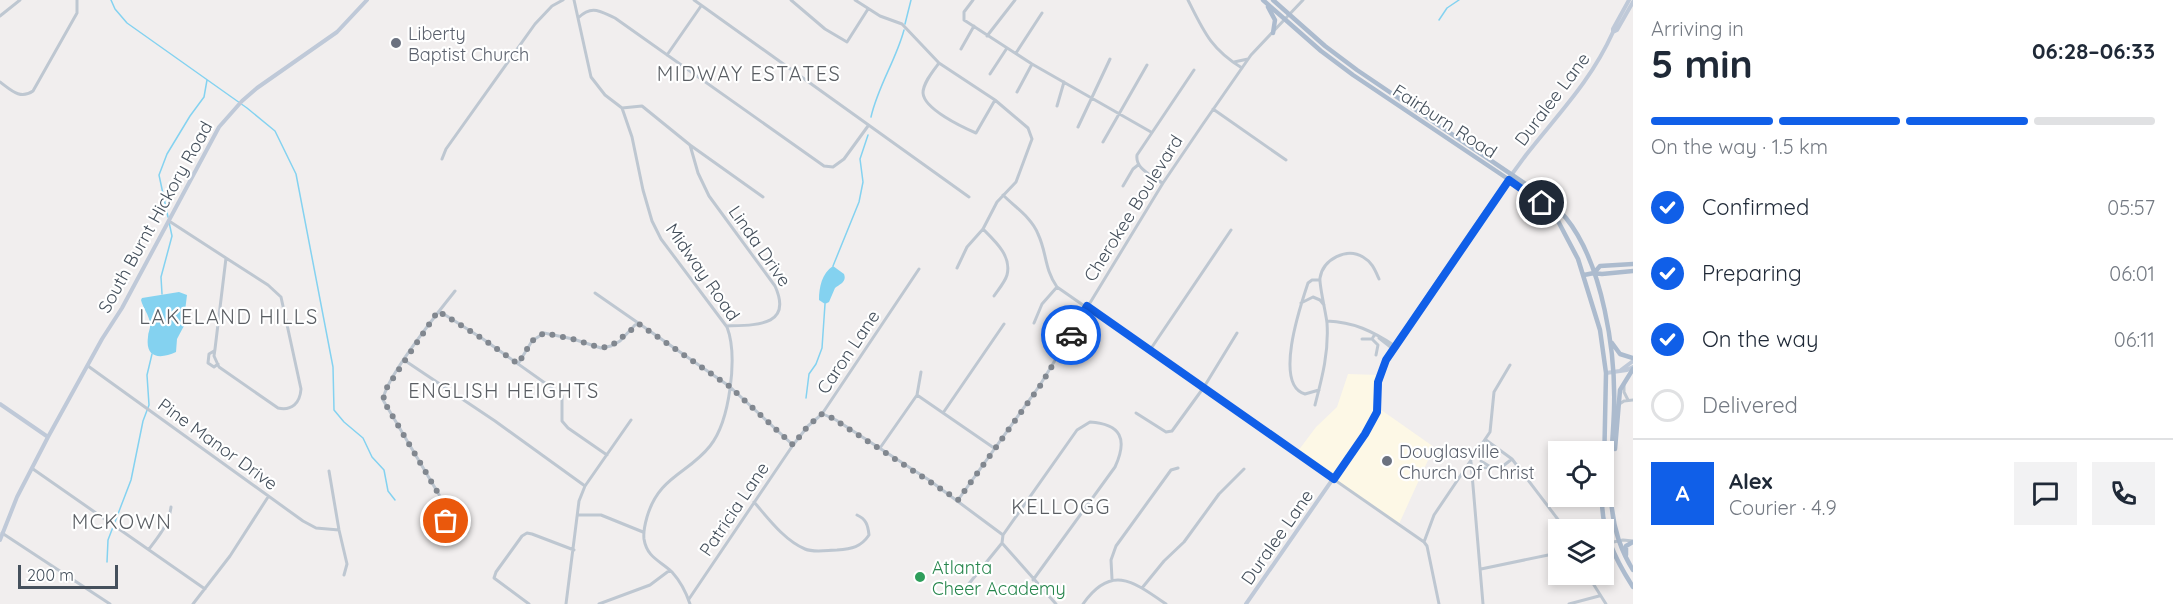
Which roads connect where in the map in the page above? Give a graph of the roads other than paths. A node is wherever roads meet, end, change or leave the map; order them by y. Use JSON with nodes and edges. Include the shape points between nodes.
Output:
{"nodes":[{"id":1,"x":20,"y":0,"type":"edge"},
{"id":2,"x":77,"y":0,"type":"edge"},
{"id":3,"x":367,"y":0,"type":"edge"},
{"id":4,"x":562,"y":0,"type":"edge"},
{"id":5,"x":574,"y":0,"type":"edge"},
{"id":6,"x":694,"y":0,"type":"edge"},
{"id":7,"x":791,"y":0,"type":"edge"},
{"id":8,"x":855,"y":0,"type":"edge"},
{"id":9,"x":973,"y":0,"type":"edge"},
{"id":10,"x":1015,"y":0,"type":"edge"},
{"id":11,"x":1188,"y":0,"type":"edge"},
{"id":12,"x":1273,"y":0,"type":"edge"},
{"id":13,"x":1303,"y":0,"type":"edge"},
{"id":14,"x":1629,"y":0,"type":"edge"},
{"id":15,"x":1264,"y":1,"type":"edge"},
{"id":16,"x":1633,"y":2,"type":"edge"},
{"id":17,"x":701,"y":6,"type":"junction"},
{"id":18,"x":868,"y":9,"type":"junction"},
{"id":19,"x":1042,"y":13,"type":"dead end"},
{"id":20,"x":1290,"y":15,"type":"junction"},
{"id":21,"x":0,"y":16,"type":"edge"},
{"id":22,"x":578,"y":18,"type":"junction"},
{"id":23,"x":1286,"y":20,"type":"junction"},
{"id":24,"x":974,"y":26,"type":"junction"},
{"id":25,"x":1613,"y":32,"type":"junction"},
{"id":26,"x":1273,"y":33,"type":"junction"},
{"id":27,"x":987,"y":36,"type":"junction"},
{"id":28,"x":1007,"y":48,"type":"junction"},
{"id":29,"x":961,"y":49,"type":"dead end"},
{"id":30,"x":1016,"y":53,"type":"junction"},
{"id":31,"x":667,"y":55,"type":"junction"},
{"id":32,"x":1249,"y":58,"type":"junction"},
{"id":33,"x":1110,"y":59,"type":"dead end"},
{"id":34,"x":1228,"y":60,"type":"junction"},
{"id":35,"x":939,"y":63,"type":"junction"},
{"id":36,"x":1234,"y":63,"type":"junction"},
{"id":37,"x":1032,"y":64,"type":"junction"},
{"id":38,"x":1147,"y":65,"type":"dead end"},
{"id":39,"x":1242,"y":68,"type":"junction"},
{"id":40,"x":1194,"y":70,"type":"dead end"},
{"id":41,"x":990,"y":74,"type":"dead end"},
{"id":42,"x":1237,"y":76,"type":"junction"},
{"id":43,"x":0,"y":82,"type":"edge"},
{"id":44,"x":1064,"y":82,"type":"junction"},
{"id":45,"x":1017,"y":92,"type":"dead end"},
{"id":46,"x":1090,"y":98,"type":"junction"},
{"id":47,"x":995,"y":100,"type":"junction"},
{"id":48,"x":1057,"y":106,"type":"dead end"},
{"id":49,"x":622,"y":108,"type":"junction"},
{"id":50,"x":1214,"y":109,"type":"junction"},
{"id":51,"x":1120,"y":113,"type":"junction"},
{"id":52,"x":868,"y":126,"type":"junction"},
{"id":53,"x":1077,"y":127,"type":"dead end"},
{"id":54,"x":1151,"y":132,"type":"junction"},
{"id":55,"x":1103,"y":142,"type":"dead end"},
{"id":56,"x":690,"y":145,"type":"junction"},
{"id":57,"x":442,"y":159,"type":"dead end"},
{"id":58,"x":1287,"y":160,"type":"dead end"},
{"id":59,"x":1138,"y":165,"type":"junction"},
{"id":60,"x":1512,"y":174,"type":"junction"},
{"id":61,"x":1509,"y":180,"type":"junction"},
{"id":62,"x":1163,"y":183,"type":"junction"},
{"id":63,"x":1123,"y":186,"type":"dead end"},
{"id":64,"x":1003,"y":195,"type":"junction"},
{"id":65,"x":763,"y":197,"type":"dead end"},
{"id":66,"x":969,"y":197,"type":"dead end"},
{"id":67,"x":168,"y":220,"type":"junction"},
{"id":68,"x":983,"y":229,"type":"junction"},
{"id":69,"x":1231,"y":230,"type":"dead end"},
{"id":70,"x":226,"y":258,"type":"junction"},
{"id":71,"x":1633,"y":264,"type":"edge"},
{"id":72,"x":957,"y":268,"type":"dead end"},
{"id":73,"x":919,"y":269,"type":"dead end"},
{"id":74,"x":1633,"y":271,"type":"edge"},
{"id":75,"x":1594,"y":273,"type":"junction"},
{"id":76,"x":1584,"y":275,"type":"junction"},
{"id":77,"x":1379,"y":279,"type":"dead end"},
{"id":78,"x":1320,"y":280,"type":"junction"},
{"id":79,"x":1057,"y":287,"type":"junction"},
{"id":80,"x":455,"y":291,"type":"dead end"},
{"id":81,"x":595,"y":293,"type":"dead end"},
{"id":82,"x":994,"y":296,"type":"dead end"},
{"id":83,"x":1301,"y":303,"type":"junction"},
{"id":84,"x":1087,"y":306,"type":"junction"},
{"id":85,"x":1325,"y":306,"type":"junction"},
{"id":86,"x":438,"y":311,"type":"junction"},
{"id":87,"x":1327,"y":321,"type":"junction"},
{"id":88,"x":1034,"y":323,"type":"dead end"},
{"id":89,"x":639,"y":324,"type":"junction"},
{"id":90,"x":1004,"y":324,"type":"dead end"},
{"id":91,"x":727,"y":327,"type":"junction"},
{"id":92,"x":1237,"y":333,"type":"dead end"},
{"id":93,"x":1375,"y":334,"type":"junction"},
{"id":94,"x":1362,"y":339,"type":"dead end"},
{"id":95,"x":1372,"y":339,"type":"junction"},
{"id":96,"x":1611,"y":340,"type":"junction"},
{"id":97,"x":1394,"y":348,"type":"junction"},
{"id":98,"x":1150,"y":350,"type":"junction"},
{"id":99,"x":214,"y":351,"type":"junction"},
{"id":100,"x":1376,"y":356,"type":"dead end"},
{"id":101,"x":1633,"y":359,"type":"edge"},
{"id":102,"x":404,"y":360,"type":"junction"},
{"id":103,"x":218,"y":364,"type":"junction"},
{"id":104,"x":518,"y":364,"type":"junction"},
{"id":105,"x":1510,"y":365,"type":"dead end"},
{"id":106,"x":88,"y":366,"type":"junction"},
{"id":107,"x":1633,"y":368,"type":"edge"},
{"id":108,"x":921,"y":372,"type":"dead end"},
{"id":109,"x":1617,"y":372,"type":"junction"},
{"id":110,"x":1606,"y":374,"type":"junction"},
{"id":111,"x":1624,"y":384,"type":"junction"},
{"id":112,"x":729,"y":386,"type":"junction"},
{"id":113,"x":1204,"y":387,"type":"junction"},
{"id":114,"x":1319,"y":390,"type":"junction"},
{"id":115,"x":917,"y":395,"type":"junction"},
{"id":116,"x":1631,"y":400,"type":"edge"},
{"id":117,"x":0,"y":404,"type":"edge"},
{"id":118,"x":1315,"y":405,"type":"dead end"},
{"id":119,"x":1618,"y":405,"type":"junction"},
{"id":120,"x":943,"y":412,"type":"junction"},
{"id":121,"x":1137,"y":413,"type":"dead end"},
{"id":122,"x":822,"y":414,"type":"junction"},
{"id":123,"x":631,"y":420,"type":"dead end"},
{"id":124,"x":48,"y":437,"type":"junction"},
{"id":125,"x":1486,"y":440,"type":"junction"},
{"id":126,"x":1605,"y":441,"type":"edge"},
{"id":127,"x":1613,"y":441,"type":"edge"},
{"id":128,"x":793,"y":445,"type":"junction"},
{"id":129,"x":880,"y":448,"type":"junction"},
{"id":130,"x":994,"y":448,"type":"junction"},
{"id":131,"x":1614,"y":453,"type":"edge"},
{"id":132,"x":607,"y":455,"type":"junction"},
{"id":133,"x":1512,"y":459,"type":"junction"},
{"id":134,"x":1481,"y":461,"type":"dead end"},
{"id":135,"x":1471,"y":462,"type":"junction"},
{"id":136,"x":1491,"y":467,"type":"junction"},
{"id":137,"x":1178,"y":468,"type":"dead end"},
{"id":138,"x":1481,"y":468,"type":"dead end"},
{"id":139,"x":33,"y":469,"type":"junction"},
{"id":140,"x":1244,"y":469,"type":"dead end"},
{"id":141,"x":329,"y":471,"type":"dead end"},
{"id":142,"x":1334,"y":479,"type":"junction"},
{"id":143,"x":585,"y":486,"type":"junction"},
{"id":144,"x":268,"y":497,"type":"junction"},
{"id":145,"x":958,"y":500,"type":"junction"},
{"id":146,"x":754,"y":502,"type":"junction"},
{"id":147,"x":171,"y":507,"type":"dead end"},
{"id":148,"x":1611,"y":507,"type":"edge"},
{"id":149,"x":579,"y":515,"type":"junction"},
{"id":150,"x":857,"y":515,"type":"dead end"},
{"id":151,"x":1558,"y":519,"type":"edge"},
{"id":152,"x":446,"y":525,"type":"dead end"},
{"id":153,"x":339,"y":530,"type":"junction"},
{"id":154,"x":643,"y":532,"type":"junction"},
{"id":155,"x":2,"y":533,"type":"junction"},
{"id":156,"x":1003,"y":535,"type":"junction"},
{"id":157,"x":0,"y":540,"type":"edge"},
{"id":158,"x":1618,"y":541,"type":"junction"},
{"id":159,"x":1633,"y":541,"type":"edge"},
{"id":160,"x":1424,"y":542,"type":"junction"},
{"id":161,"x":1614,"y":542,"type":"edge"},
{"id":162,"x":1002,"y":543,"type":"junction"},
{"id":163,"x":149,"y":549,"type":"junction"},
{"id":164,"x":574,"y":550,"type":"junction"},
{"id":165,"x":1548,"y":555,"type":"edge"},
{"id":166,"x":1614,"y":556,"type":"edge"},
{"id":167,"x":1627,"y":560,"type":"junction"},
{"id":168,"x":1481,"y":569,"type":"junction"},
{"id":169,"x":670,"y":570,"type":"junction"},
{"id":170,"x":1633,"y":570,"type":"edge"},
{"id":171,"x":344,"y":575,"type":"dead end"},
{"id":172,"x":1112,"y":579,"type":"junction"},
{"id":173,"x":1033,"y":580,"type":"junction"},
{"id":174,"x":1594,"y":585,"type":"edge"},
{"id":175,"x":1633,"y":587,"type":"edge"},
{"id":176,"x":1142,"y":588,"type":"junction"},
{"id":177,"x":205,"y":589,"type":"junction"},
{"id":178,"x":963,"y":591,"type":"dead end"},
{"id":179,"x":1600,"y":596,"type":"junction"},
{"id":180,"x":689,"y":602,"type":"edge"},
{"id":181,"x":110,"y":604,"type":"edge"},
{"id":182,"x":194,"y":604,"type":"edge"},
{"id":183,"x":529,"y":604,"type":"edge"},
{"id":184,"x":566,"y":604,"type":"edge"},
{"id":185,"x":599,"y":604,"type":"edge"},
{"id":186,"x":1056,"y":604,"type":"edge"},
{"id":187,"x":1083,"y":604,"type":"edge"},
{"id":188,"x":1166,"y":604,"type":"edge"},
{"id":189,"x":1246,"y":604,"type":"edge"},
{"id":190,"x":1439,"y":604,"type":"edge"},
{"id":191,"x":1483,"y":604,"type":"edge"},
{"id":192,"x":1569,"y":604,"type":"edge"},
{"id":193,"x":1606,"y":604,"type":"edge"}],
"edges":[{"from":1,"to":21,"type":"street"},
{"from":2,"to":43,"type":"street","via":[[77,13],[33,91],[27,96],[20,95]]},
{"from":3,"to":67,"type":"street","name":"South Burnt Hickory Road","via":[[337,32],[257,88],[229,114],[209,142]]},
{"from":4,"to":57,"type":"street","via":[[535,24]]},
{"from":5,"to":22,"type":"street","name":"Midway Road"},
{"from":6,"to":17,"type":"street"},
{"from":7,"to":18,"type":"street","via":[[847,42]]},
{"from":8,"to":18,"type":"street"},
{"from":9,"to":24,"type":"street","via":[[964,12],[964,20]]},
{"from":10,"to":27,"type":"street"},
{"from":11,"to":34,"type":"street","via":[[1211,43]]},
{"from":12,"to":20,"type":"main road","name":"Fairburn Road"},
{"from":13,"to":20,"type":"street","name":"Cherokee Boulevard"},
{"from":14,"to":25,"type":"street","name":"Duralee Lane"},
{"from":15,"to":23,"type":"main road","name":"Fairburn Road"},
{"from":15,"to":26,"type":"main road","via":[[1275,20]]},
{"from":16,"to":25,"type":"street","name":"Duralee Lane"},
{"from":17,"to":31,"type":"street"},
{"from":17,"to":52,"type":"street"},
{"from":18,"to":35,"type":"street","via":[[902,24]]},
{"from":19,"to":30,"type":"street"},
{"from":20,"to":23,"type":"street","name":"Cherokee Boulevard"},
{"from":20,"to":60,"type":"main road","name":"Fairburn Road","via":[[1368,78]]},
{"from":22,"to":31,"type":"street","via":[[586,11],[600,11]]},
{"from":22,"to":49,"type":"street","name":"Midway Road","via":[[591,77]]},
{"from":23,"to":26,"type":"street","name":"Cherokee Boulevard"},
{"from":23,"to":61,"type":"main road","name":"Fairburn Road","via":[[1380,94]]},
{"from":24,"to":27,"type":"street"},
{"from":24,"to":29,"type":"street"},
{"from":25,"to":60,"type":"street","name":"Duralee Lane","via":[[1603,55],[1576,93]]},
{"from":26,"to":32,"type":"street","name":"Cherokee Boulevard"},
{"from":27,"to":28,"type":"street"},
{"from":28,"to":30,"type":"street"},
{"from":28,"to":41,"type":"street"},
{"from":30,"to":37,"type":"street"},
{"from":31,"to":52,"type":"street","via":[[824,166],[833,167],[844,159]]},
{"from":32,"to":34,"type":"street","via":[[1239,62]]},
{"from":32,"to":39,"type":"street","name":"Cherokee Boulevard"},
{"from":33,"to":46,"type":"street"},
{"from":34,"to":36,"type":"street"},
{"from":35,"to":47,"type":"street"},
{"from":35,"to":47,"type":"street","via":[[923,94],[926,102],[954,123],[976,134]]},
{"from":36,"to":39,"type":"street"},
{"from":36,"to":42,"type":"street"},
{"from":37,"to":44,"type":"street"},
{"from":37,"to":45,"type":"street"},
{"from":38,"to":51,"type":"street"},
{"from":39,"to":42,"type":"street","name":"Cherokee Boulevard"},
{"from":40,"to":54,"type":"street"},
{"from":42,"to":50,"type":"street","name":"Cherokee Boulevard"},
{"from":44,"to":46,"type":"street"},
{"from":44,"to":48,"type":"street"},
{"from":46,"to":51,"type":"street"},
{"from":46,"to":53,"type":"street"},
{"from":47,"to":64,"type":"street","via":[[1028,128],[1032,139],[1016,182]]},
{"from":49,"to":56,"type":"street","via":[[642,106]]},
{"from":49,"to":91,"type":"street","name":"Midway Road","via":[[652,221],[661,239]]},
{"from":50,"to":58,"type":"street"},
{"from":50,"to":62,"type":"street","name":"Cherokee Boulevard"},
{"from":51,"to":54,"type":"street"},
{"from":51,"to":55,"type":"street"},
{"from":52,"to":66,"type":"street"},
{"from":54,"to":59,"type":"street","via":[[1137,155]]},
{"from":56,"to":65,"type":"street"},
{"from":56,"to":91,"type":"street","name":"Linda Drive","via":[[709,196],[780,298],[781,308],[771,320]]},
{"from":59,"to":62,"type":"street"},
{"from":59,"to":63,"type":"street"},
{"from":60,"to":61,"type":"street","name":"Duralee Lane"},
{"from":60,"to":75,"type":"main road","name":"Fairburn Road","via":[[1566,218]]},
{"from":61,"to":76,"type":"main road","name":"Fairburn Road","via":[[1552,212]]},
{"from":61,"to":97,"type":"street","name":"Duralee Lane"},
{"from":62,"to":84,"type":"street","name":"Cherokee Boulevard"},
{"from":64,"to":68,"type":"street"},
{"from":64,"to":79,"type":"street","via":[[1039,234],[1049,275]]},
{"from":67,"to":70,"type":"street"},
{"from":67,"to":106,"type":"street","name":"South Burnt Hickory Road"},
{"from":68,"to":72,"type":"street","via":[[967,247]]},
{"from":68,"to":82,"type":"street","via":[[1001,247],[1007,268],[1007,276]]},
{"from":69,"to":98,"type":"street"},
{"from":70,"to":99,"type":"street"},
{"from":70,"to":103,"type":"street","via":[[281,297],[300,396],[291,408],[278,408]]},
{"from":71,"to":75,"type":"main road","via":[[1600,266]]},
{"from":73,"to":122,"type":"street","name":"Caron Lane"},
{"from":74,"to":75,"type":"main road"},
{"from":75,"to":76,"type":"main road"},
{"from":75,"to":96,"type":"main road","name":"Fairburn Road"},
{"from":76,"to":110,"type":"main road","name":"Fairburn Road","via":[[1600,330]]},
{"from":77,"to":78,"type":"street","via":[[1370,262],[1361,255],[1348,253],[1329,262]]},
{"from":78,"to":83,"type":"street","via":[[1308,283]]},
{"from":78,"to":85,"type":"street"},
{"from":79,"to":84,"type":"street"},
{"from":79,"to":88,"type":"street","via":[[1042,304]]},
{"from":80,"to":86,"type":"street"},
{"from":81,"to":89,"type":"street"},
{"from":83,"to":85,"type":"street","via":[[1313,297]]},
{"from":83,"to":114,"type":"street","via":[[1293,336],[1291,380],[1300,393]]},
{"from":84,"to":98,"type":"street"},
{"from":84,"to":130,"type":"street","name":"Cherokee Boulevard","via":[[1040,386]]},
{"from":85,"to":87,"type":"street"},
{"from":86,"to":102,"type":"street"},
{"from":86,"to":104,"type":"street"},
{"from":87,"to":93,"type":"street","via":[[1353,324]]},
{"from":87,"to":114,"type":"street"},
{"from":89,"to":104,"type":"street","via":[[611,346],[601,348],[544,333],[532,341]]},
{"from":89,"to":112,"type":"street"},
{"from":90,"to":120,"type":"street"},
{"from":91,"to":112,"type":"street","name":"Midway Road","via":[[731,350]]},
{"from":92,"to":113,"type":"street"},
{"from":93,"to":95,"type":"street"},
{"from":93,"to":97,"type":"street"},
{"from":94,"to":95,"type":"street"},
{"from":95,"to":100,"type":"street","via":[[1378,345]]},
{"from":96,"to":101,"type":"main road","via":[[1620,354]]},
{"from":96,"to":109,"type":"main road","name":"Fairburn Road"},
{"from":97,"to":142,"type":"street","name":"Duralee Lane","via":[[1381,372],[1377,412]]},
{"from":98,"to":113,"type":"street"},
{"from":99,"to":103,"type":"street"},
{"from":99,"to":103,"type":"street","via":[[209,354],[208,363],[214,367]]},
{"from":101,"to":109,"type":"street"},
{"from":102,"to":143,"type":"street"},
{"from":102,"to":152,"type":"street","via":[[383,400],[441,498]]},
{"from":104,"to":132,"type":"street","via":[[562,396],[562,421]]},
{"from":105,"to":125,"type":"street","via":[[1494,392]]},
{"from":106,"to":124,"type":"street","name":"South Burnt Hickory Road"},
{"from":106,"to":144,"type":"street","name":"Pine Manor Drive"},
{"from":107,"to":109,"type":"street"},
{"from":107,"to":111,"type":"main road"},
{"from":108,"to":115,"type":"street"},
{"from":109,"to":110,"type":"street"},
{"from":109,"to":127,"type":"main road","name":"Fairburn Road"},
{"from":110,"to":126,"type":"main road","name":"Fairburn Road"},
{"from":111,"to":116,"type":"street","via":[[1624,392]]},
{"from":111,"to":119,"type":"main road"},
{"from":112,"to":128,"type":"street"},
{"from":112,"to":154,"type":"street","name":"Midway Road","via":[[716,438],[655,497]]},
{"from":113,"to":121,"type":"street","via":[[1172,432]]},
{"from":113,"to":142,"type":"street"},
{"from":114,"to":118,"type":"street"},
{"from":115,"to":120,"type":"street"},
{"from":115,"to":129,"type":"street"},
{"from":116,"to":119,"type":"street"},
{"from":117,"to":124,"type":"street"},
{"from":119,"to":131,"type":"main road"},
{"from":120,"to":130,"type":"street"},
{"from":122,"to":128,"type":"street","name":"Caron Lane"},
{"from":122,"to":129,"type":"street"},
{"from":123,"to":132,"type":"street"},
{"from":124,"to":139,"type":"street","name":"South Burnt Hickory Road"},
{"from":125,"to":133,"type":"street"},
{"from":125,"to":135,"type":"street"},
{"from":128,"to":146,"type":"street","name":"Patricia Lane"},
{"from":129,"to":145,"type":"street"},
{"from":130,"to":145,"type":"street","name":"Cherokee Boulevard"},
{"from":132,"to":143,"type":"street"},
{"from":133,"to":136,"type":"street","via":[[1503,466]]},
{"from":133,"to":151,"type":"street"},
{"from":134,"to":136,"type":"street"},
{"from":135,"to":160,"type":"street","via":[[1434,515]]},
{"from":135,"to":168,"type":"street"},
{"from":136,"to":138,"type":"street"},
{"from":137,"to":172,"type":"street","via":[[1172,470],[1116,546],[1111,560]]},
{"from":139,"to":155,"type":"street","name":"South Burnt Hickory Road"},
{"from":139,"to":163,"type":"street"},
{"from":140,"to":176,"type":"street"},
{"from":141,"to":153,"type":"street"},
{"from":142,"to":160,"type":"street"},
{"from":142,"to":189,"type":"street","name":"Duralee Lane"},
{"from":143,"to":149,"type":"street"},
{"from":144,"to":153,"type":"street","name":"Pine Manor Drive","via":[[316,528]]},
{"from":144,"to":177,"type":"street"},
{"from":145,"to":156,"type":"street"},
{"from":146,"to":150,"type":"street","via":[[774,525],[812,551],[859,547],[868,535],[864,518]]},
{"from":146,"to":180,"type":"street","name":"Patricia Lane"},
{"from":147,"to":163,"type":"street","via":[[165,528]]},
{"from":148,"to":158,"type":"main road"},
{"from":149,"to":154,"type":"street","via":[[601,515]]},
{"from":149,"to":164,"type":"street"},
{"from":153,"to":171,"type":"street","via":[[347,564]]},
{"from":154,"to":169,"type":"street","via":[[652,557]]},
{"from":155,"to":157,"type":"street","name":"South Burnt Hickory Road"},
{"from":155,"to":181,"type":"street"},
{"from":156,"to":162,"type":"street"},
{"from":156,"to":173,"type":"street","via":[[1084,423],[1108,424],[1115,429],[1121,451],[1114,467]]},
{"from":158,"to":159,"type":"street"},
{"from":158,"to":161,"type":"street"},
{"from":158,"to":167,"type":"main road"},
{"from":159,"to":167,"type":"main road","via":[[1625,549]]},
{"from":160,"to":190,"type":"street"},
{"from":162,"to":173,"type":"street"},
{"from":162,"to":178,"type":"street"},
{"from":163,"to":177,"type":"street"},
{"from":164,"to":183,"type":"street","via":[[532,534],[522,536],[494,578]]},
{"from":164,"to":184,"type":"street"},
{"from":165,"to":168,"type":"street"},
{"from":166,"to":175,"type":"main road"},
{"from":167,"to":170,"type":"main road"},
{"from":168,"to":191,"type":"street"},
{"from":169,"to":180,"type":"street"},
{"from":169,"to":185,"type":"street","via":[[650,585]]},
{"from":172,"to":176,"type":"street"},
{"from":172,"to":187,"type":"street","via":[[1093,590]]},
{"from":173,"to":186,"type":"street"},
{"from":174,"to":179,"type":"street"},
{"from":176,"to":188,"type":"street"},
{"from":177,"to":182,"type":"street"},
{"from":179,"to":192,"type":"street"},
{"from":179,"to":193,"type":"street"}]}
